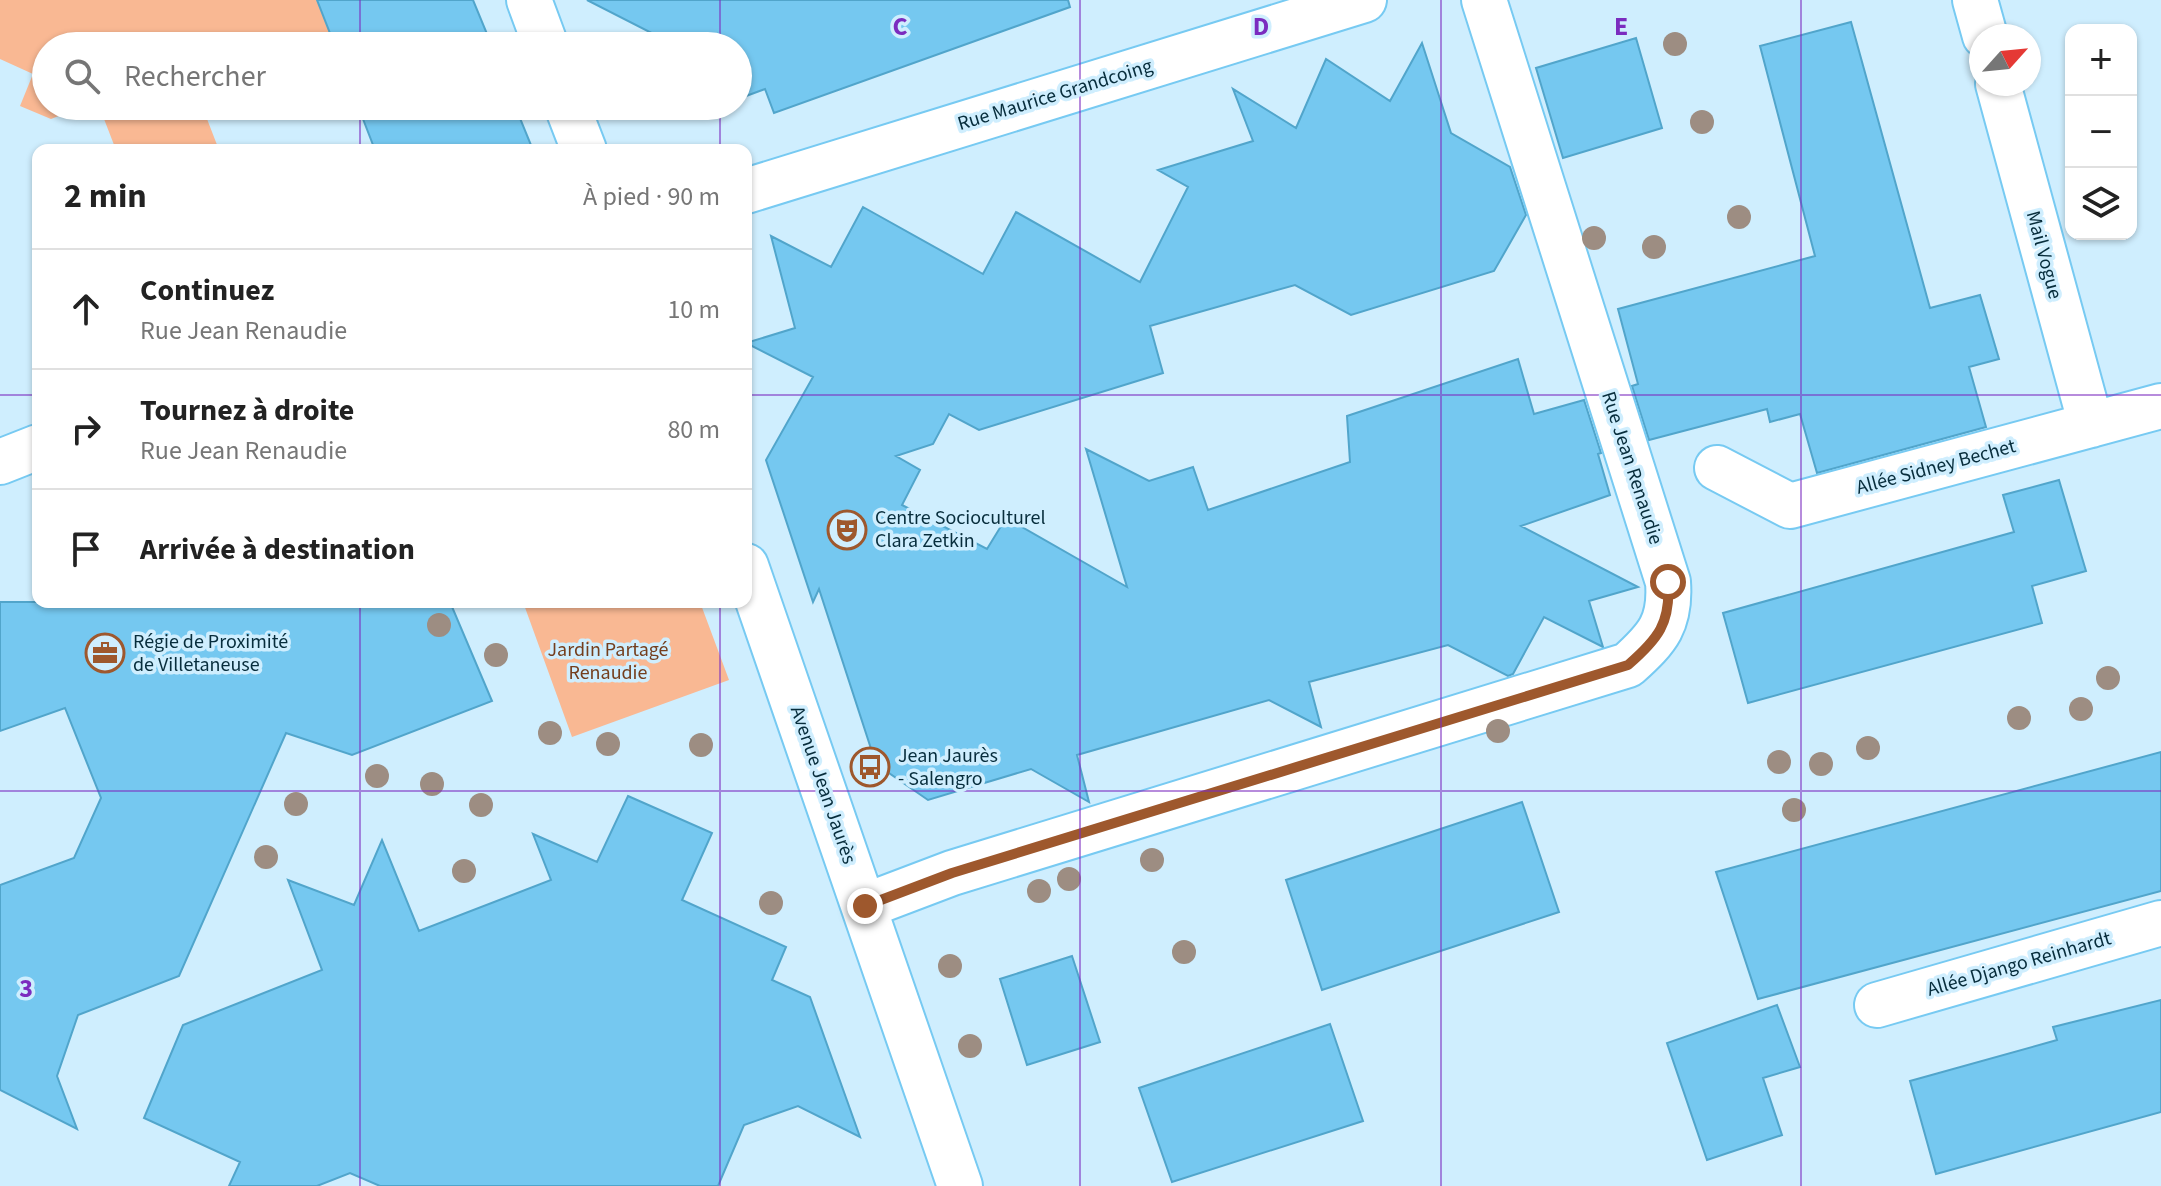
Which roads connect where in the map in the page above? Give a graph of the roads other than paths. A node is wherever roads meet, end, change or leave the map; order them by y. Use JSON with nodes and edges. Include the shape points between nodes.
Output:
{"nodes":[{"id":1,"x":529,"y":0,"type":"edge"},
{"id":2,"x":1364,"y":0,"type":"edge"},
{"id":3,"x":1484,"y":0,"type":"edge"},
{"id":4,"x":1975,"y":0,"type":"edge"},
{"id":5,"x":1982,"y":24,"type":"edge"},
{"id":6,"x":541,"y":32,"type":"edge"},
{"id":7,"x":2001,"y":96,"type":"edge"},
{"id":8,"x":572,"y":120,"type":"edge"},
{"id":9,"x":582,"y":144,"type":"edge"},
{"id":10,"x":752,"y":189,"type":"edge"},
{"id":11,"x":2161,"y":406,"type":"edge"},
{"id":12,"x":2091,"y":425,"type":"junction"},
{"id":13,"x":32,"y":449,"type":"edge"},
{"id":14,"x":0,"y":462,"type":"edge"},
{"id":15,"x":1717,"y":468,"type":"dead end"},
{"id":16,"x":752,"y":583,"type":"edge"},
{"id":17,"x":865,"y":906,"type":"junction"},
{"id":18,"x":2161,"y":923,"type":"edge"},
{"id":19,"x":1877,"y":1005,"type":"dead end"},
{"id":20,"x":960,"y":1186,"type":"edge"}],
"edges":[{"from":1,"to":6,"type":"street"},
{"from":2,"to":10,"type":"street","name":"Rue Maurice Grandcoing"},
{"from":3,"to":17,"type":"street","name":"Rue Jean Renaudie","via":[[1668,582],[1670,607],[1661,629],[1628,665],[952,873]]},
{"from":4,"to":5,"type":"street"},
{"from":7,"to":12,"type":"street","name":"Mail Vogue"},
{"from":8,"to":9,"type":"street"},
{"from":11,"to":12,"type":"street","name":"Allée Sidney Bechet"},
{"from":12,"to":15,"type":"street","name":"Allée Sidney Bechet","via":[[1790,506]]},
{"from":13,"to":14,"type":"street"},
{"from":16,"to":17,"type":"street","name":"Avenue Jean Jaurès"},
{"from":17,"to":20,"type":"street","name":"Avenue Jean Jaurès"},
{"from":18,"to":19,"type":"street","name":"Allée Django Reinhardt"}]}
